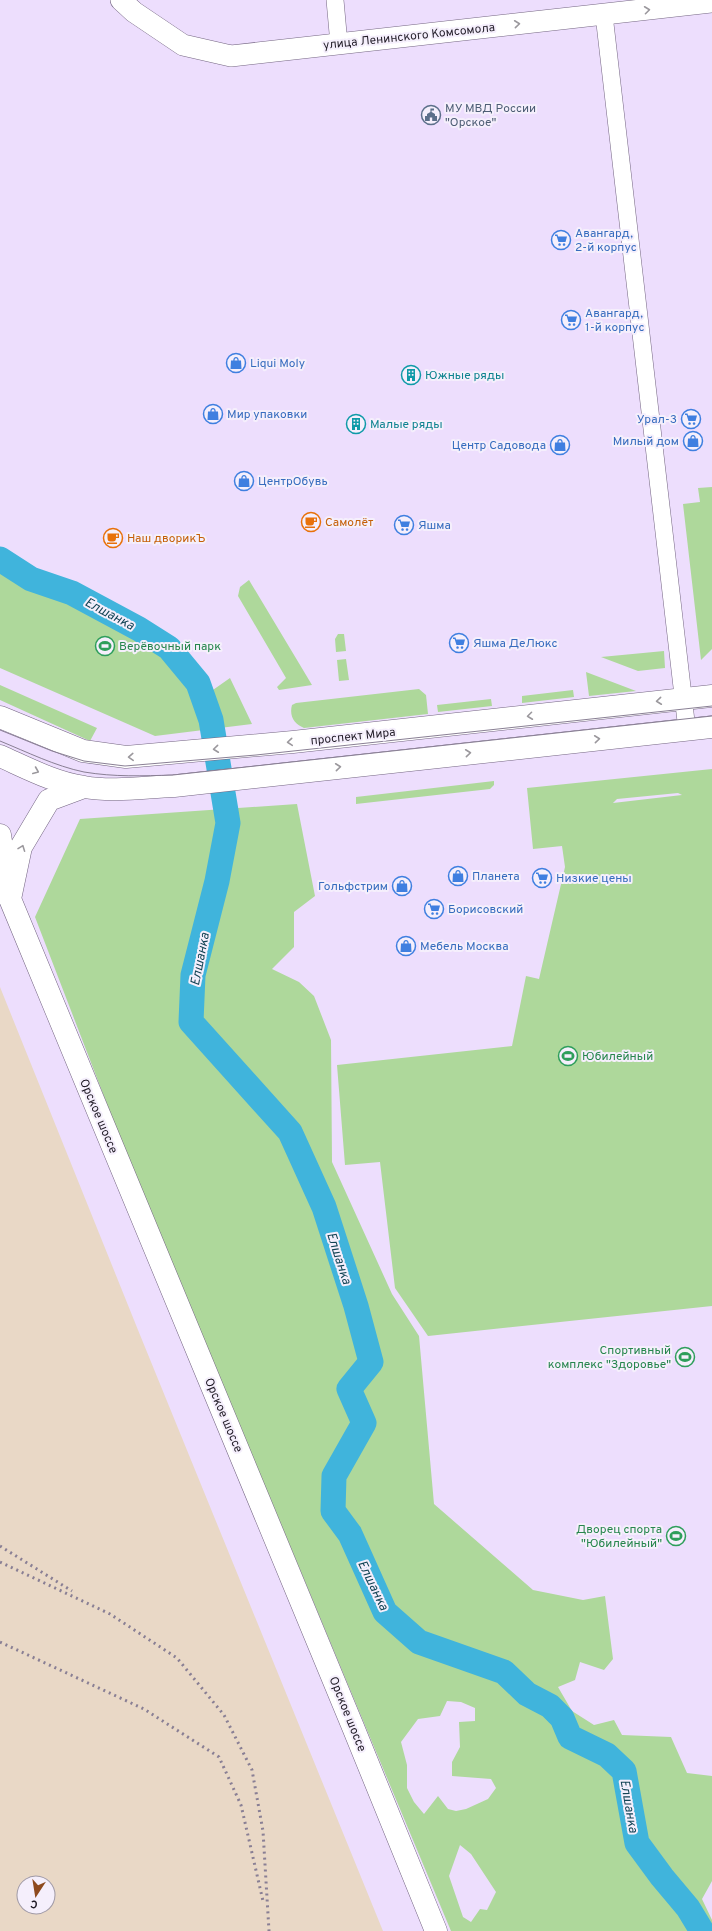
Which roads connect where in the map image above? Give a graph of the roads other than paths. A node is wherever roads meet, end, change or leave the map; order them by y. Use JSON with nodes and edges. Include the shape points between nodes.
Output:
{"nodes":[{"id":1,"x":121,"y":0,"type":"edge"},
{"id":2,"x":335,"y":0,"type":"edge"},
{"id":3,"x":712,"y":2,"type":"edge"},
{"id":4,"x":604,"y":15,"type":"junction"},
{"id":5,"x":340,"y":44,"type":"junction"},
{"id":6,"x":712,"y":696,"type":"edge"},
{"id":7,"x":683,"y":698,"type":"junction"},
{"id":8,"x":0,"y":717,"type":"edge"},
{"id":9,"x":712,"y":727,"type":"edge"},
{"id":10,"x":687,"y":730,"type":"junction"},
{"id":11,"x":0,"y":756,"type":"edge"},
{"id":12,"x":84,"y":787,"type":"junction"},
{"id":13,"x":0,"y":835,"type":"edge"},
{"id":14,"x":5,"y":891,"type":"edge"},
{"id":15,"x":436,"y":1931,"type":"edge"}],
"edges":[{"from":1,"to":5,"type":"street","name":"улица Ленинского Комсомола","via":[[134,12],[183,45],[231,56]]},
{"from":2,"to":5,"type":"street"},
{"from":4,"to":3,"type":"street","name":"улица Ленинского Комсомола","one_way":true},
{"from":5,"to":4,"type":"street","name":"улица Ленинского Комсомола","one_way":true},
{"from":4,"to":7,"type":"street"},
{"from":6,"to":7,"type":"main road","name":"проспект Мира"},
{"from":7,"to":8,"type":"main road","name":"проспект Мира","one_way":true,"via":[[434,727],[126,757],[83,751]]},
{"from":7,"to":10,"type":"street"},
{"from":9,"to":10,"type":"main road"},
{"from":12,"to":10,"type":"main road","one_way":true,"via":[[174,786]]},
{"from":11,"to":12,"type":"main road","one_way":true,"via":[[50,777]]},
{"from":14,"to":12,"type":"main road","one_way":true,"via":[[21,847],[49,800]]},
{"from":13,"to":14,"type":"main road","name":"Орское шоссе"},
{"from":14,"to":15,"type":"main road","name":"Орское шоссе"}]}
